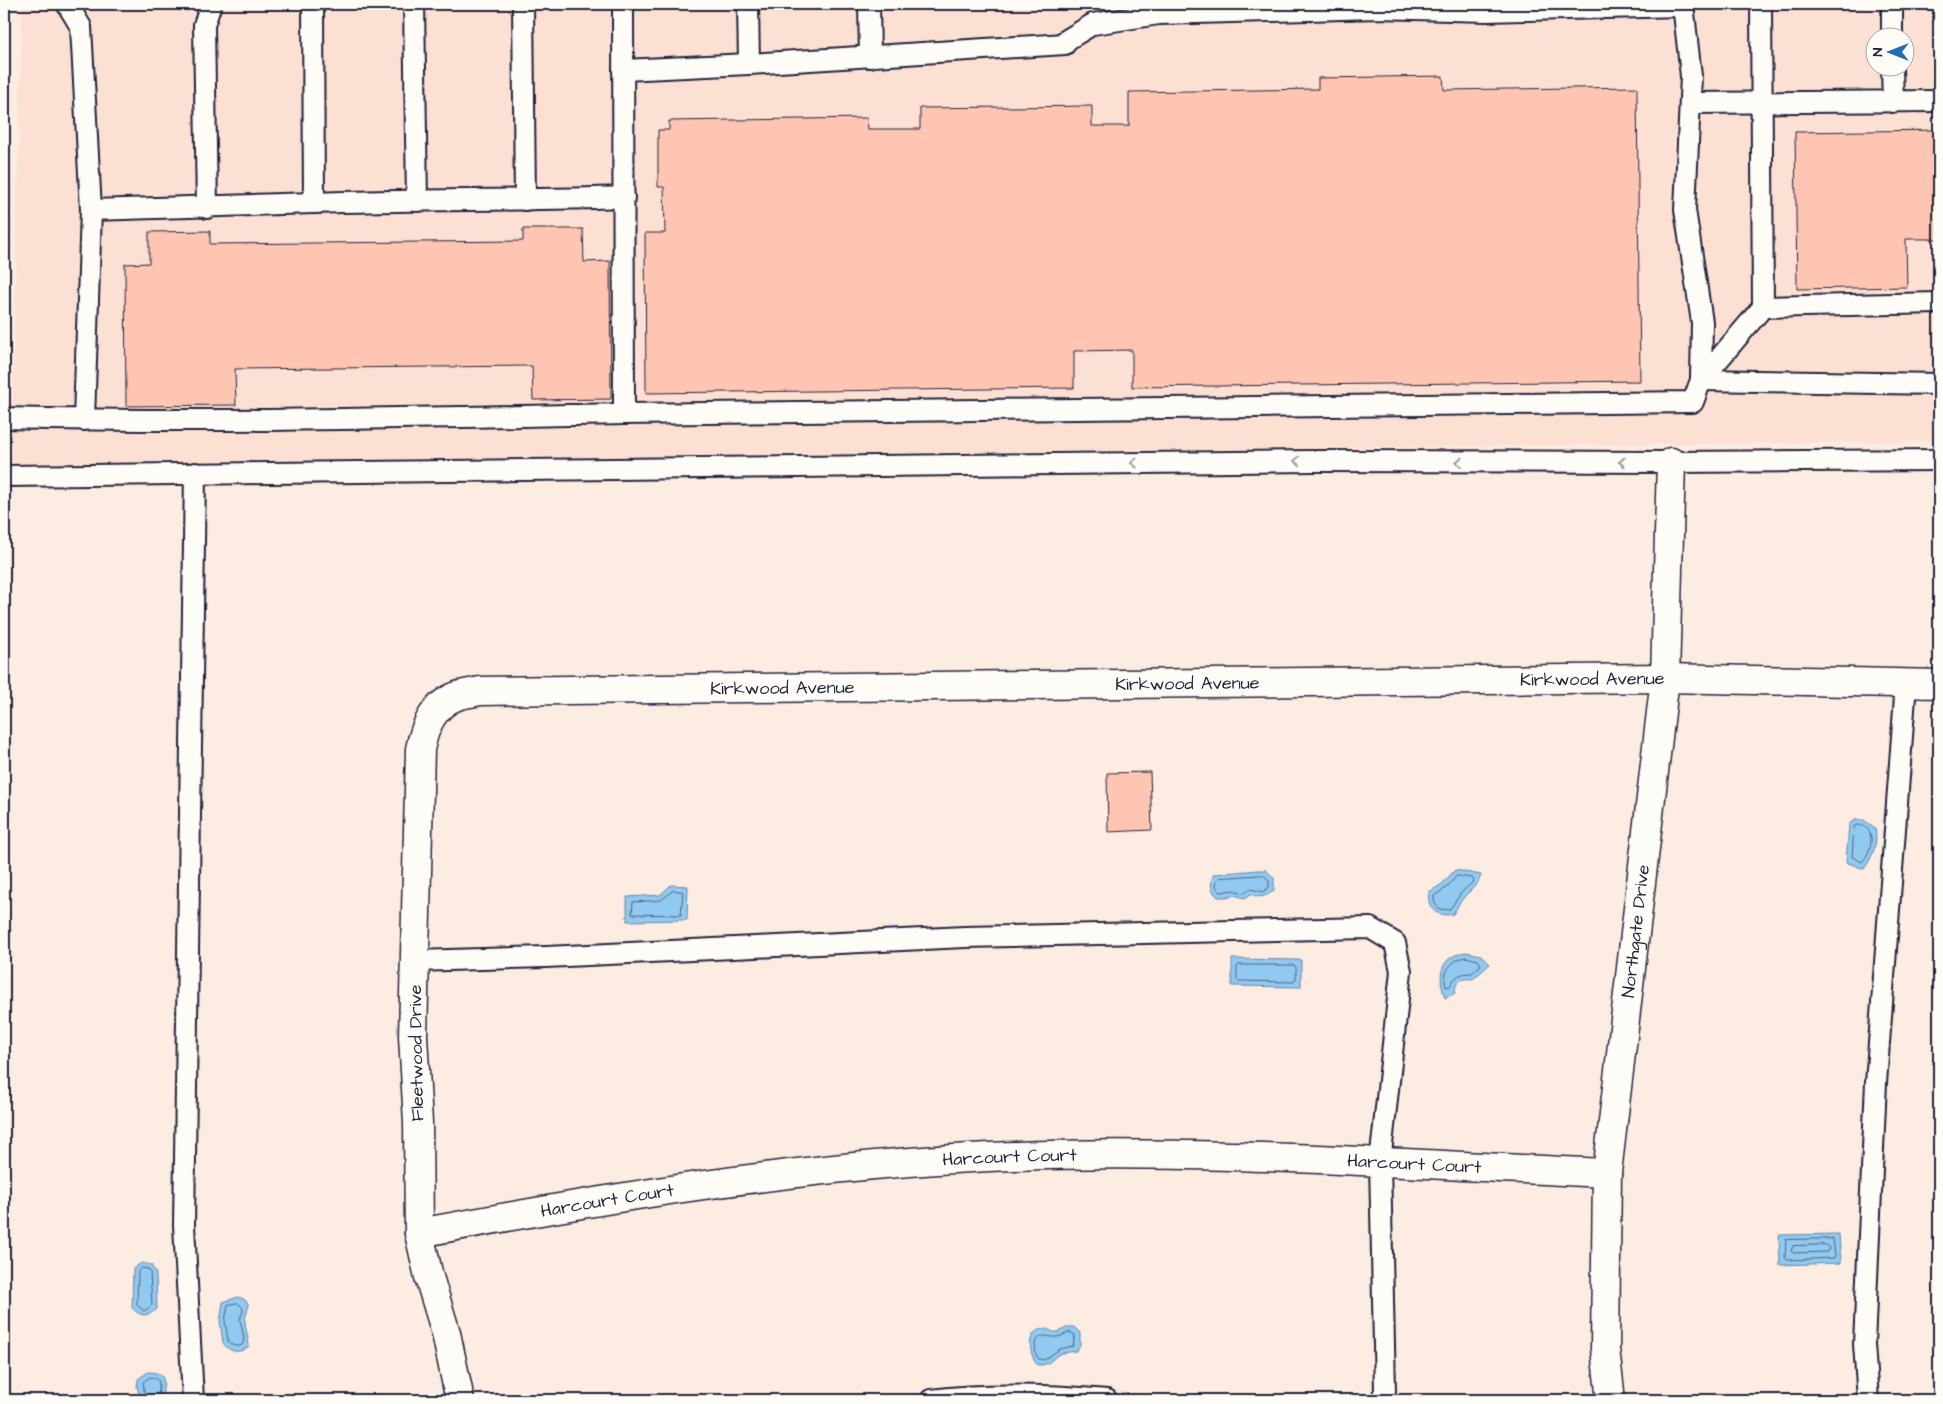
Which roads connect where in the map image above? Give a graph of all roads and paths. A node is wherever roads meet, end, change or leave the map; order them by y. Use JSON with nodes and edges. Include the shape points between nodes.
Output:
{"nodes":[{"id":1,"x":67,"y":4,"type":"edge"},
{"id":2,"x":211,"y":4,"type":"edge"},
{"id":3,"x":313,"y":4,"type":"edge"},
{"id":4,"x":414,"y":4,"type":"edge"},
{"id":5,"x":523,"y":4,"type":"edge"},
{"id":6,"x":623,"y":4,"type":"edge"},
{"id":7,"x":748,"y":4,"type":"edge"},
{"id":8,"x":869,"y":4,"type":"edge"},
{"id":9,"x":1760,"y":4,"type":"edge"},
{"id":10,"x":1892,"y":4,"type":"edge"},
{"id":11,"x":1683,"y":5,"type":"edge"},
{"id":12,"x":1268,"y":7,"type":"edge"},
{"id":13,"x":1892,"y":28,"type":"edge"},
{"id":14,"x":870,"y":57,"type":"junction"},
{"id":15,"x":749,"y":64,"type":"junction"},
{"id":16,"x":623,"y":70,"type":"junction"},
{"id":17,"x":1892,"y":78,"type":"edge"},
{"id":18,"x":1892,"y":102,"type":"junction"},
{"id":19,"x":1939,"y":102,"type":"edge"},
{"id":20,"x":1690,"y":103,"type":"junction"},
{"id":21,"x":1761,"y":103,"type":"junction"},
{"id":22,"x":624,"y":197,"type":"junction"},
{"id":23,"x":525,"y":200,"type":"junction"},
{"id":24,"x":417,"y":201,"type":"junction"},
{"id":25,"x":314,"y":203,"type":"junction"},
{"id":26,"x":207,"y":208,"type":"junction"},
{"id":27,"x":90,"y":210,"type":"junction"},
{"id":28,"x":1939,"y":303,"type":"edge"},
{"id":29,"x":1763,"y":307,"type":"junction"},
{"id":30,"x":1701,"y":380,"type":"junction"},
{"id":31,"x":1939,"y":384,"type":"edge"},
{"id":32,"x":624,"y":414,"type":"junction"},
{"id":33,"x":4,"y":418,"type":"edge"},
{"id":34,"x":84,"y":420,"type":"junction"},
{"id":35,"x":1939,"y":460,"type":"edge"},
{"id":36,"x":1671,"y":462,"type":"junction"},
{"id":37,"x":194,"y":473,"type":"junction"},
{"id":38,"x":4,"y":476,"type":"edge"},
{"id":39,"x":1665,"y":678,"type":"junction"},
{"id":40,"x":1906,"y":683,"type":"junction"},
{"id":41,"x":1939,"y":684,"type":"edge"},
{"id":42,"x":440,"y":706,"type":"joint"},
{"id":43,"x":415,"y":961,"type":"junction"},
{"id":44,"x":1380,"y":1163,"type":"junction"},
{"id":45,"x":1607,"y":1174,"type":"junction"},
{"id":46,"x":419,"y":1233,"type":"junction"},
{"id":47,"x":193,"y":1400,"type":"edge"},
{"id":48,"x":460,"y":1400,"type":"edge"},
{"id":49,"x":931,"y":1400,"type":"edge"},
{"id":50,"x":1107,"y":1400,"type":"edge"},
{"id":51,"x":1381,"y":1400,"type":"edge"},
{"id":52,"x":1611,"y":1400,"type":"edge"},
{"id":53,"x":1868,"y":1400,"type":"edge"}],
"edges":[{"from":1,"to":27,"type":"lane","via":[[81,27]]},
{"from":2,"to":26,"type":"lane","via":[[204,24]]},
{"from":3,"to":25,"type":"lane"},
{"from":4,"to":24,"type":"lane"},
{"from":5,"to":23,"type":"lane"},
{"from":6,"to":16,"type":"lane"},
{"from":7,"to":15,"type":"lane"},
{"from":8,"to":14,"type":"lane"},
{"from":9,"to":21,"type":"lane"},
{"from":10,"to":13,"type":"lane"},
{"from":11,"to":12,"type":"lane","via":[[1486,11]]},
{"from":11,"to":20,"type":"lane","via":[[1692,76]]},
{"from":12,"to":14,"type":"lane","via":[[1159,14],[1093,24],[1065,42]]},
{"from":14,"to":15,"type":"lane"},
{"from":15,"to":16,"type":"lane"},
{"from":16,"to":22,"type":"lane"},
{"from":17,"to":18,"type":"lane"},
{"from":18,"to":19,"type":"lane"},
{"from":18,"to":21,"type":"lane"},
{"from":20,"to":21,"type":"lane"},
{"from":20,"to":30,"type":"lane","via":[[1685,210],[1702,322]]},
{"from":21,"to":29,"type":"lane"},
{"from":22,"to":23,"type":"lane"},
{"from":22,"to":32,"type":"lane"},
{"from":23,"to":24,"type":"lane"},
{"from":24,"to":25,"type":"lane"},
{"from":25,"to":26,"type":"lane"},
{"from":26,"to":27,"type":"lane"},
{"from":27,"to":34,"type":"lane"},
{"from":28,"to":29,"type":"lane"},
{"from":29,"to":30,"type":"lane"},
{"from":30,"to":31,"type":"lane"},
{"from":30,"to":32,"type":"lane","via":[[1693,402]]},
{"from":32,"to":34,"type":"lane"},
{"from":33,"to":34,"type":"lane"},
{"from":35,"to":36,"type":"lane"},
{"from":36,"to":37,"type":"lane","one_way":true,"via":[[1315,461]]},
{"from":36,"to":39,"type":"street","name":"Northgate Drive"},
{"from":37,"to":38,"type":"lane"},
{"from":37,"to":47,"type":"lane","via":[[184,1225]]},
{"from":39,"to":40,"type":"street","name":"Kirkwood Avenue"},
{"from":39,"to":42,"type":"street","name":"Kirkwood Avenue","via":[[480,691],[457,695]]},
{"from":39,"to":45,"type":"street","name":"Northgate Drive"},
{"from":40,"to":41,"type":"street","name":"Kirkwood Avenue"},
{"from":40,"to":53,"type":"lane","via":[[1876,1084],[1864,1344]]},
{"from":42,"to":43,"type":"street","name":"Fleetwood Drive","via":[[425,727],[420,749]]},
{"from":43,"to":44,"type":"lane","via":[[965,936],[1370,928],[1395,943],[1402,971]]},
{"from":43,"to":46,"type":"street","name":"Fleetwood Drive","via":[[413,1036]]},
{"from":44,"to":45,"type":"street","name":"Harcourt Court"},
{"from":44,"to":46,"type":"street","name":"Harcourt Court","via":[[1184,1155],[989,1157],[823,1170],[695,1186]]},
{"from":44,"to":51,"type":"lane","via":[[1385,1391]]},
{"from":45,"to":52,"type":"street","name":"Northgate Drive","via":[[1605,1349]]},
{"from":46,"to":48,"type":"street","name":"Fleetwood Drive"},
{"from":49,"to":50,"type":"lane","via":[[972,1395]]}]}
